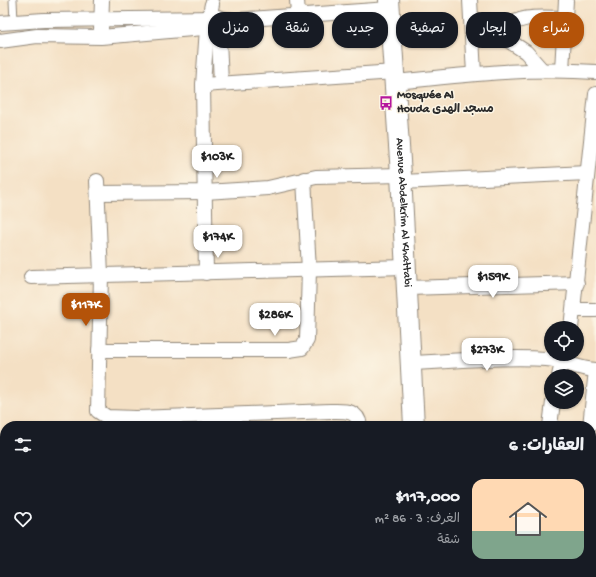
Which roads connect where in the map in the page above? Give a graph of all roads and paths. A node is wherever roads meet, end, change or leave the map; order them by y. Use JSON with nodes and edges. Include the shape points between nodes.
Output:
{"nodes":[{"id":1,"x":13,"y":0,"type":"edge"},
{"id":2,"x":102,"y":0,"type":"edge"},
{"id":3,"x":297,"y":0,"type":"edge"},
{"id":4,"x":470,"y":0,"type":"edge"},
{"id":5,"x":566,"y":0,"type":"edge"},
{"id":6,"x":212,"y":2,"type":"edge"},
{"id":7,"x":389,"y":5,"type":"edge"},
{"id":8,"x":212,"y":12,"type":"edge"},
{"id":9,"x":298,"y":12,"type":"edge"},
{"id":10,"x":318,"y":12,"type":"edge"},
{"id":11,"x":565,"y":12,"type":"edge"},
{"id":12,"x":529,"y":18,"type":"edge"},
{"id":13,"x":101,"y":20,"type":"junction"},
{"id":14,"x":14,"y":22,"type":"junction"},
{"id":15,"x":0,"y":23,"type":"edge"},
{"id":16,"x":208,"y":23,"type":"edge"},
{"id":17,"x":208,"y":24,"type":"edge"},
{"id":18,"x":101,"y":37,"type":"junction"},
{"id":19,"x":0,"y":41,"type":"edge"},
{"id":20,"x":209,"y":48,"type":"edge"},
{"id":21,"x":216,"y":48,"type":"edge"},
{"id":22,"x":563,"y":48,"type":"edge"},
{"id":23,"x":541,"y":69,"type":"junction"},
{"id":24,"x":562,"y":70,"type":"junction"},
{"id":25,"x":596,"y":72,"type":"edge"},
{"id":26,"x":474,"y":74,"type":"junction"},
{"id":27,"x":395,"y":77,"type":"junction"},
{"id":28,"x":221,"y":83,"type":"junction"},
{"id":29,"x":203,"y":85,"type":"junction"},
{"id":30,"x":596,"y":95,"type":"edge"},
{"id":31,"x":592,"y":157,"type":"edge"},
{"id":32,"x":587,"y":173,"type":"junction"},
{"id":33,"x":401,"y":178,"type":"junction"},
{"id":34,"x":304,"y":179,"type":"junction"},
{"id":35,"x":204,"y":192,"type":"junction"},
{"id":36,"x":406,"y":267,"type":"junction"},
{"id":37,"x":309,"y":270,"type":"junction"},
{"id":38,"x":206,"y":273,"type":"junction"},
{"id":39,"x":100,"y":275,"type":"junction"},
{"id":40,"x":31,"y":277,"type":"dead end"},
{"id":41,"x":577,"y":283,"type":"junction"},
{"id":42,"x":408,"y":288,"type":"junction"},
{"id":43,"x":574,"y":310,"type":"junction"},
{"id":44,"x":596,"y":310,"type":"edge"},
{"id":45,"x":572,"y":321,"type":"edge"},
{"id":46,"x":99,"y":350,"type":"junction"},
{"id":47,"x":544,"y":357,"type":"edge"},
{"id":48,"x":569,"y":361,"type":"edge"},
{"id":49,"x":412,"y":363,"type":"junction"},
{"id":50,"x":596,"y":370,"type":"edge"},
{"id":51,"x":552,"y":409,"type":"edge"},
{"id":52,"x":130,"y":421,"type":"edge"},
{"id":53,"x":155,"y":421,"type":"edge"},
{"id":54,"x":358,"y":421,"type":"edge"},
{"id":55,"x":414,"y":421,"type":"edge"},
{"id":56,"x":551,"y":421,"type":"edge"},
{"id":57,"x":591,"y":421,"type":"edge"}],
"edges":[{"from":1,"to":14,"type":"lane"},
{"from":2,"to":13,"type":"street"},
{"from":3,"to":9,"type":"street"},
{"from":4,"to":26,"type":"street"},
{"from":5,"to":11,"type":"street"},
{"from":6,"to":8,"type":"street"},
{"from":7,"to":10,"type":"street"},
{"from":7,"to":27,"type":"main road","name":"Avenue Abdelkrim Al Khattabi"},
{"from":12,"to":23,"type":"street","via":[[517,20],[504,31],[506,39],[526,52]]},
{"from":13,"to":14,"type":"street"},
{"from":13,"to":16,"type":"street"},
{"from":13,"to":18,"type":"street"},
{"from":14,"to":15,"type":"street"},
{"from":17,"to":18,"type":"street"},
{"from":18,"to":19,"type":"street","via":[[37,36]]},
{"from":20,"to":29,"type":"street"},
{"from":21,"to":28,"type":"street"},
{"from":22,"to":24,"type":"street"},
{"from":23,"to":24,"type":"street"},
{"from":23,"to":26,"type":"street"},
{"from":24,"to":25,"type":"street"},
{"from":26,"to":27,"type":"street"},
{"from":27,"to":28,"type":"street"},
{"from":27,"to":33,"type":"main road","name":"Avenue Abdelkrim Al Khattabi"},
{"from":28,"to":29,"type":"street"},
{"from":29,"to":35,"type":"street"},
{"from":30,"to":31,"type":"street"},
{"from":31,"to":32,"type":"street"},
{"from":32,"to":33,"type":"street"},
{"from":32,"to":41,"type":"street"},
{"from":33,"to":34,"type":"street"},
{"from":33,"to":36,"type":"main road","name":"Avenue Abdelkrim Al Khattabi"},
{"from":34,"to":35,"type":"street","via":[[268,188]]},
{"from":34,"to":37,"type":"street"},
{"from":35,"to":38,"type":"street"},
{"from":35,"to":39,"type":"street","via":[[97,187]]},
{"from":36,"to":37,"type":"street"},
{"from":36,"to":42,"type":"main road","name":"Avenue Abdelkrim Al Khattabi"},
{"from":37,"to":38,"type":"street"},
{"from":37,"to":46,"type":"street","via":[[307,340],[302,348]]},
{"from":38,"to":39,"type":"street"},
{"from":39,"to":40,"type":"street"},
{"from":39,"to":46,"type":"street"},
{"from":41,"to":42,"type":"street"},
{"from":41,"to":43,"type":"street"},
{"from":42,"to":49,"type":"main road","name":"Avenue Abdelkrim Al Khattabi"},
{"from":43,"to":44,"type":"street"},
{"from":43,"to":45,"type":"street"},
{"from":46,"to":52,"type":"street","via":[[99,413]]},
{"from":47,"to":49,"type":"street"},
{"from":48,"to":50,"type":"street","via":[[578,368]]},
{"from":49,"to":55,"type":"main road","name":"Avenue Abdelkrim Al Khattabi"},
{"from":50,"to":57,"type":"street"},
{"from":51,"to":56,"type":"street"},
{"from":53,"to":54,"type":"street","via":[[347,411],[356,415]]}]}
